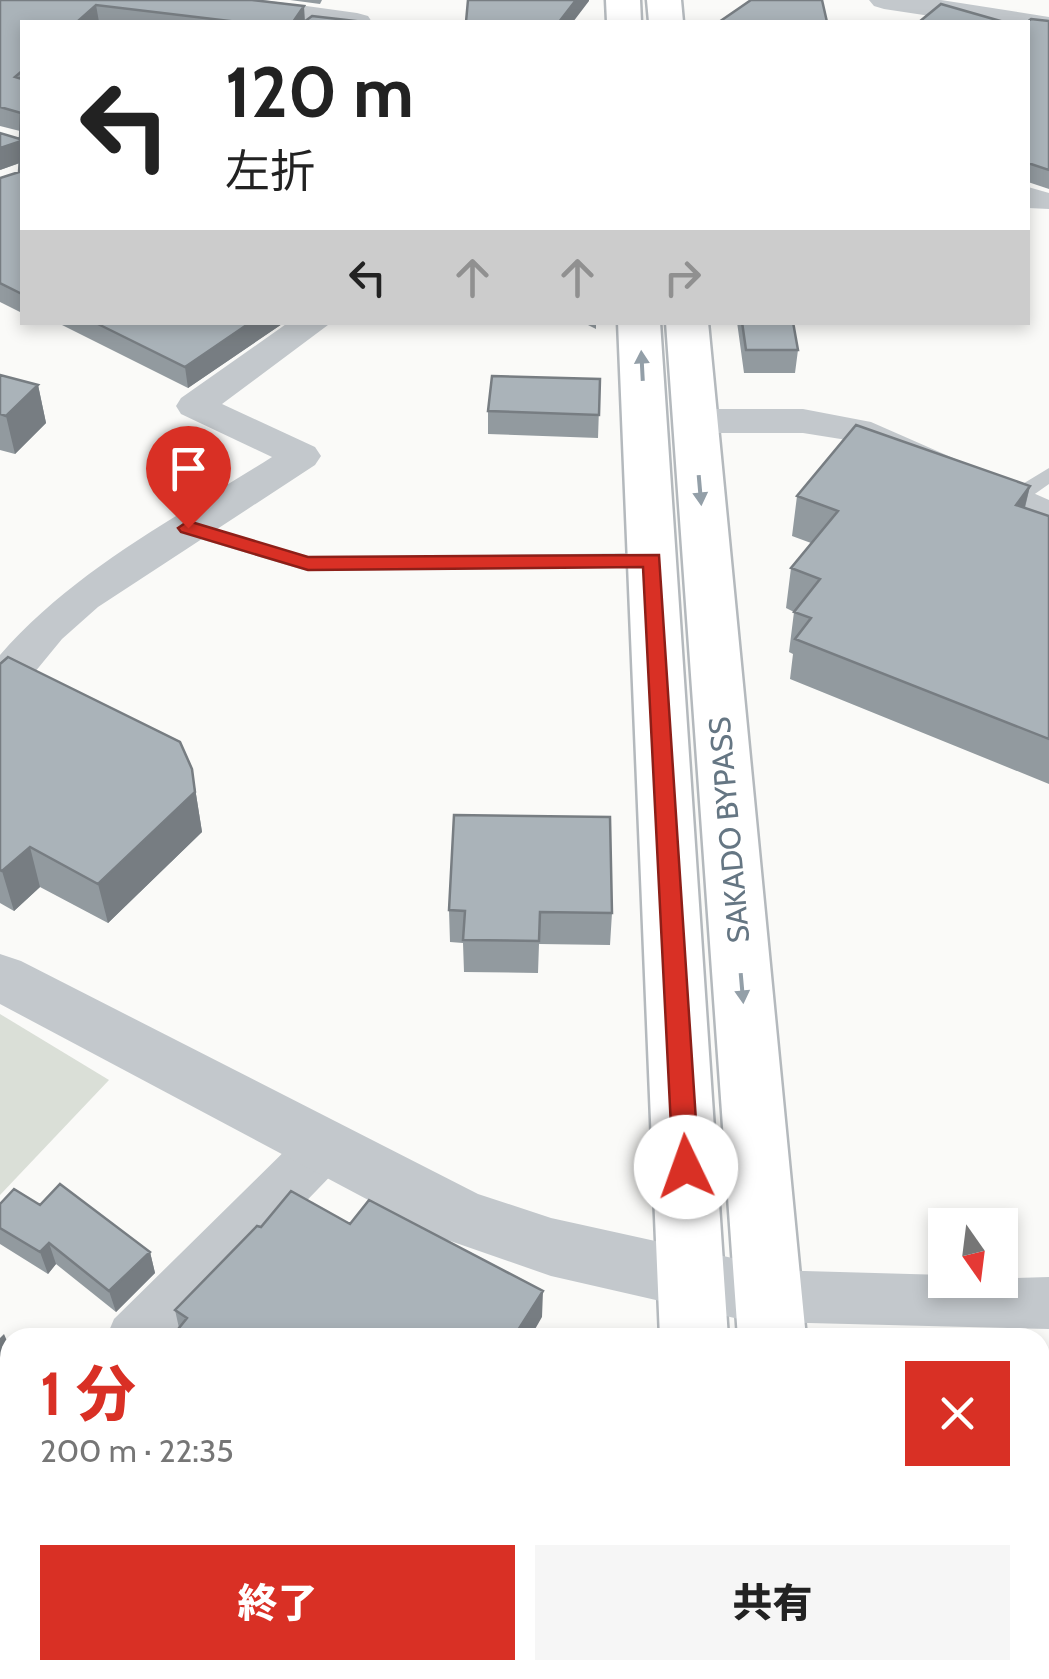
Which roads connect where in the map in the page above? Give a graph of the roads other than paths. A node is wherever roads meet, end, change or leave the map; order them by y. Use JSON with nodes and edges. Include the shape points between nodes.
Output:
{"nodes":[{"id":1,"x":198,"y":0,"type":"edge"},
{"id":2,"x":884,"y":0,"type":"edge"},
{"id":3,"x":1018,"y":14,"type":"edge"},
{"id":4,"x":343,"y":20,"type":"edge"},
{"id":5,"x":1049,"y":26,"type":"edge"},
{"id":6,"x":310,"y":325,"type":"edge"},
{"id":7,"x":639,"y":325,"type":"edge"},
{"id":8,"x":687,"y":325,"type":"edge"},
{"id":9,"x":694,"y":421,"type":"junction"},
{"id":10,"x":1049,"y":474,"type":"edge"},
{"id":11,"x":1032,"y":507,"type":"edge"},
{"id":12,"x":188,"y":528,"type":"junction"},
{"id":13,"x":652,"y":560,"type":"junction"},
{"id":14,"x":0,"y":684,"type":"edge"},
{"id":15,"x":0,"y":977,"type":"edge"},
{"id":16,"x":326,"y":1144,"type":"junction"},
{"id":17,"x":1049,"y":1303,"type":"edge"},
{"id":18,"x":693,"y":1309,"type":"edge"},
{"id":19,"x":770,"y":1317,"type":"edge"},
{"id":20,"x":145,"y":1328,"type":"edge"}],
"edges":[{"from":1,"to":4,"type":"street"},
{"from":2,"to":3,"type":"street"},
{"from":3,"to":5,"type":"street"},
{"from":6,"to":12,"type":"street","via":[[196,406],[302,456]]},
{"from":13,"to":7,"type":"highway","name":"SAKADO BYPASS","one_way":true},
{"from":8,"to":9,"type":"highway","name":"SAKADO BYPASS"},
{"from":9,"to":11,"type":"street","via":[[803,421],[856,430]]},
{"from":9,"to":19,"type":"highway","name":"SAKADO BYPASS","one_way":true},
{"from":10,"to":11,"type":"lane"},
{"from":12,"to":13,"type":"lane","via":[[308,564]]},
{"from":12,"to":14,"type":"street","via":[[83,597]]},
{"from":13,"to":18,"type":"highway","name":"SAKADO BYPASS"},
{"from":15,"to":16,"type":"street"},
{"from":16,"to":18,"type":"street","via":[[459,1216],[551,1247]]},
{"from":16,"to":20,"type":"street"},
{"from":17,"to":19,"type":"street"},
{"from":18,"to":19,"type":"street"}]}
